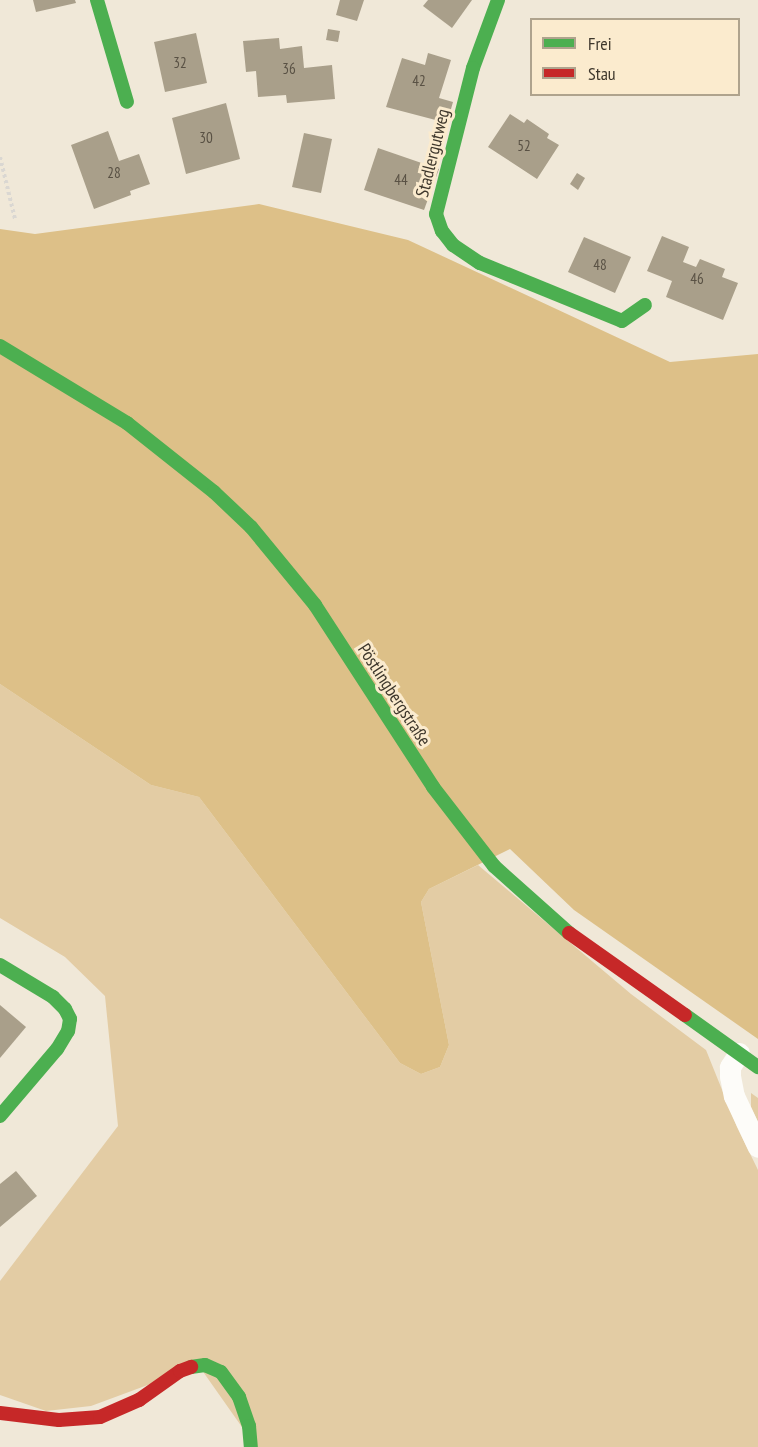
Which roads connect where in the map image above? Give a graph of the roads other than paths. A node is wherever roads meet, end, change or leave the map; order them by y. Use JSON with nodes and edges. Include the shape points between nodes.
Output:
{"nodes":[{"id":1,"x":97,"y":0,"type":"edge"},
{"id":2,"x":498,"y":0,"type":"edge"},
{"id":3,"x":128,"y":102,"type":"dead end"},
{"id":4,"x":645,"y":305,"type":"dead end"},
{"id":5,"x":0,"y":346,"type":"edge"},
{"id":6,"x":0,"y":965,"type":"edge"},
{"id":7,"x":739,"y":1053,"type":"junction"},
{"id":8,"x":758,"y":1067,"type":"edge"},
{"id":9,"x":0,"y":1116,"type":"edge"},
{"id":10,"x":758,"y":1147,"type":"edge"},
{"id":11,"x":0,"y":1413,"type":"edge"},
{"id":12,"x":251,"y":1447,"type":"edge"}],
"edges":[{"from":1,"to":3,"type":"street"},
{"from":2,"to":4,"type":"street","name":"Stadlergutweg","via":[[473,68],[436,214],[442,231],[453,245],[480,263],[622,321]]},
{"from":5,"to":7,"type":"street","name":"Pöstlingbergstraße","via":[[127,423],[244,520],[315,605],[433,787],[494,866],[557,924]]},
{"from":6,"to":9,"type":"street","via":[[53,997],[70,1019],[57,1049]]},
{"from":7,"to":8,"type":"street","name":"Pöstlingbergstraße"},
{"from":7,"to":10,"type":"street","via":[[730,1066],[734,1096]]},
{"from":11,"to":12,"type":"street","via":[[45,1420],[100,1417],[139,1400],[180,1371],[205,1365],[221,1372],[236,1391],[247,1416]]}]}
